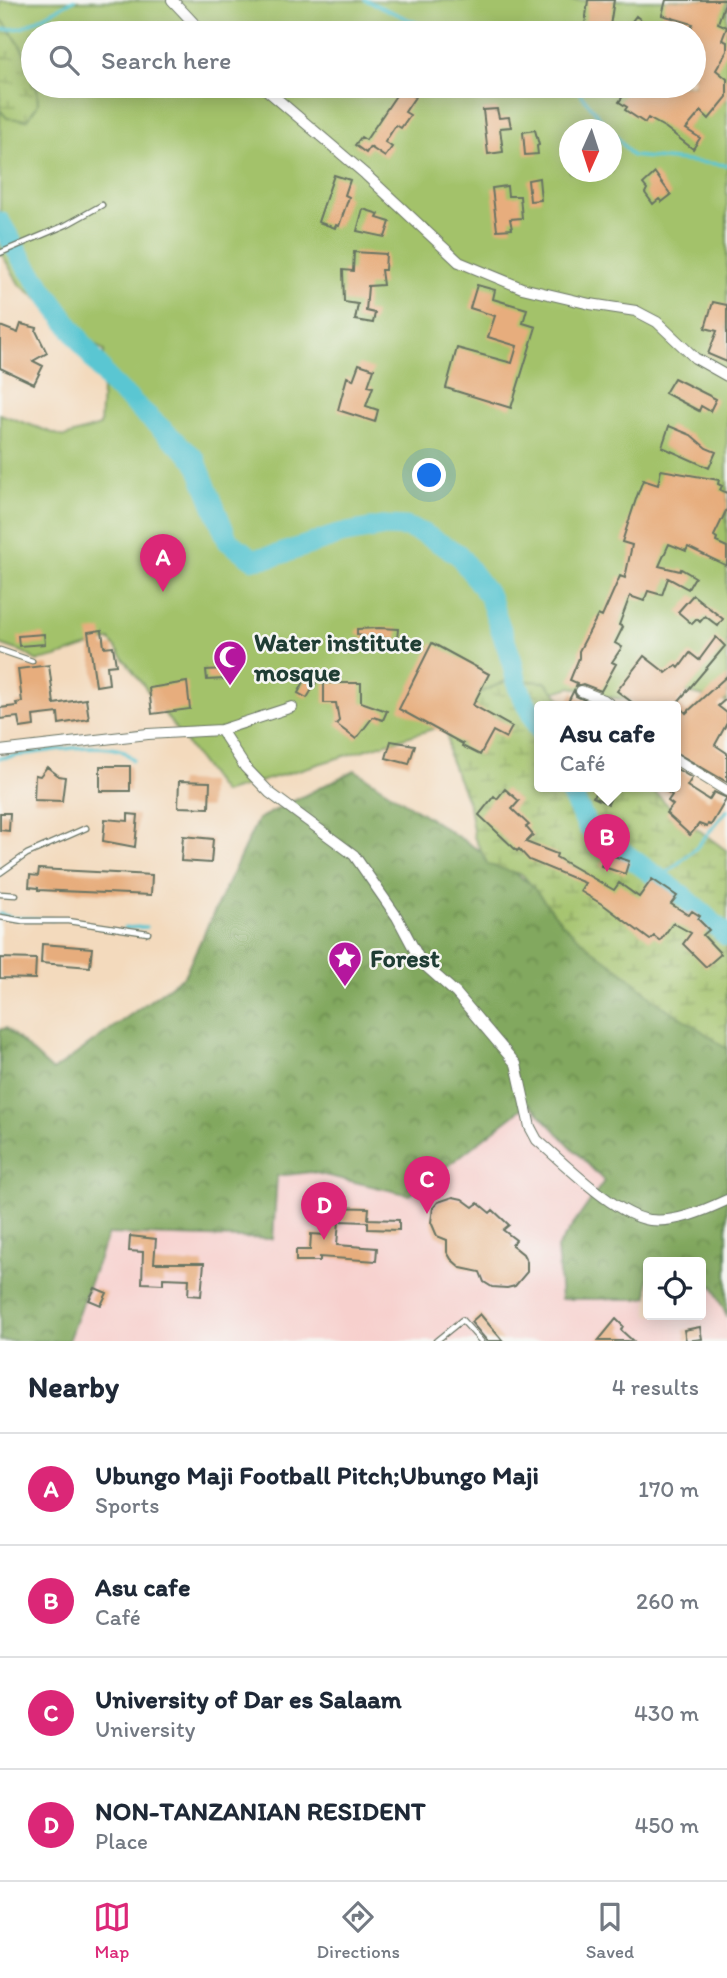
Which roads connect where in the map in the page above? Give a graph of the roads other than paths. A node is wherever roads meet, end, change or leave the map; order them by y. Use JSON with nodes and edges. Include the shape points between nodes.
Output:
{"nodes":[{"id":1,"x":172,"y":0,"type":"edge"},
{"id":2,"x":192,"y":21,"type":"edge"},
{"id":3,"x":276,"y":98,"type":"edge"},
{"id":4,"x":102,"y":205,"type":"dead end"},
{"id":5,"x":0,"y":253,"type":"edge"},
{"id":6,"x":727,"y":376,"type":"edge"},
{"id":7,"x":0,"y":650,"type":"edge"},
{"id":8,"x":32,"y":660,"type":"dead end"},
{"id":9,"x":581,"y":691,"type":"dead end"},
{"id":10,"x":605,"y":701,"type":"edge"},
{"id":11,"x":292,"y":707,"type":"dead end"},
{"id":12,"x":221,"y":730,"type":"junction"},
{"id":13,"x":0,"y":751,"type":"edge"},
{"id":14,"x":681,"y":764,"type":"edge"},
{"id":15,"x":727,"y":791,"type":"edge"},
{"id":16,"x":86,"y":828,"type":"dead end"},
{"id":17,"x":0,"y":873,"type":"edge"},
{"id":18,"x":0,"y":894,"type":"edge"},
{"id":19,"x":16,"y":895,"type":"dead end"},
{"id":20,"x":0,"y":917,"type":"edge"},
{"id":21,"x":148,"y":933,"type":"dead end"},
{"id":22,"x":727,"y":1200,"type":"edge"},
{"id":23,"x":436,"y":1341,"type":"edge"},
{"id":24,"x":481,"y":1341,"type":"edge"}],
"edges":[{"from":1,"to":2,"type":"street"},
{"from":3,"to":6,"type":"street","via":[[459,262],[522,289],[636,311],[656,322],[695,358]]},
{"from":4,"to":5,"type":"lane"},
{"from":7,"to":8,"type":"lane"},
{"from":9,"to":10,"type":"street"},
{"from":11,"to":12,"type":"street"},
{"from":12,"to":13,"type":"street"},
{"from":12,"to":22,"type":"street","via":[[245,767],[270,793],[354,855],[397,917],[421,962],[456,993],[516,1064],[537,1140],[623,1211],[641,1218],[671,1220]]},
{"from":14,"to":15,"type":"street"},
{"from":16,"to":17,"type":"lane","via":[[27,854]]},
{"from":18,"to":19,"type":"lane"},
{"from":20,"to":21,"type":"lane"},
{"from":23,"to":24,"type":"lane","via":[[462,1320]]}]}
